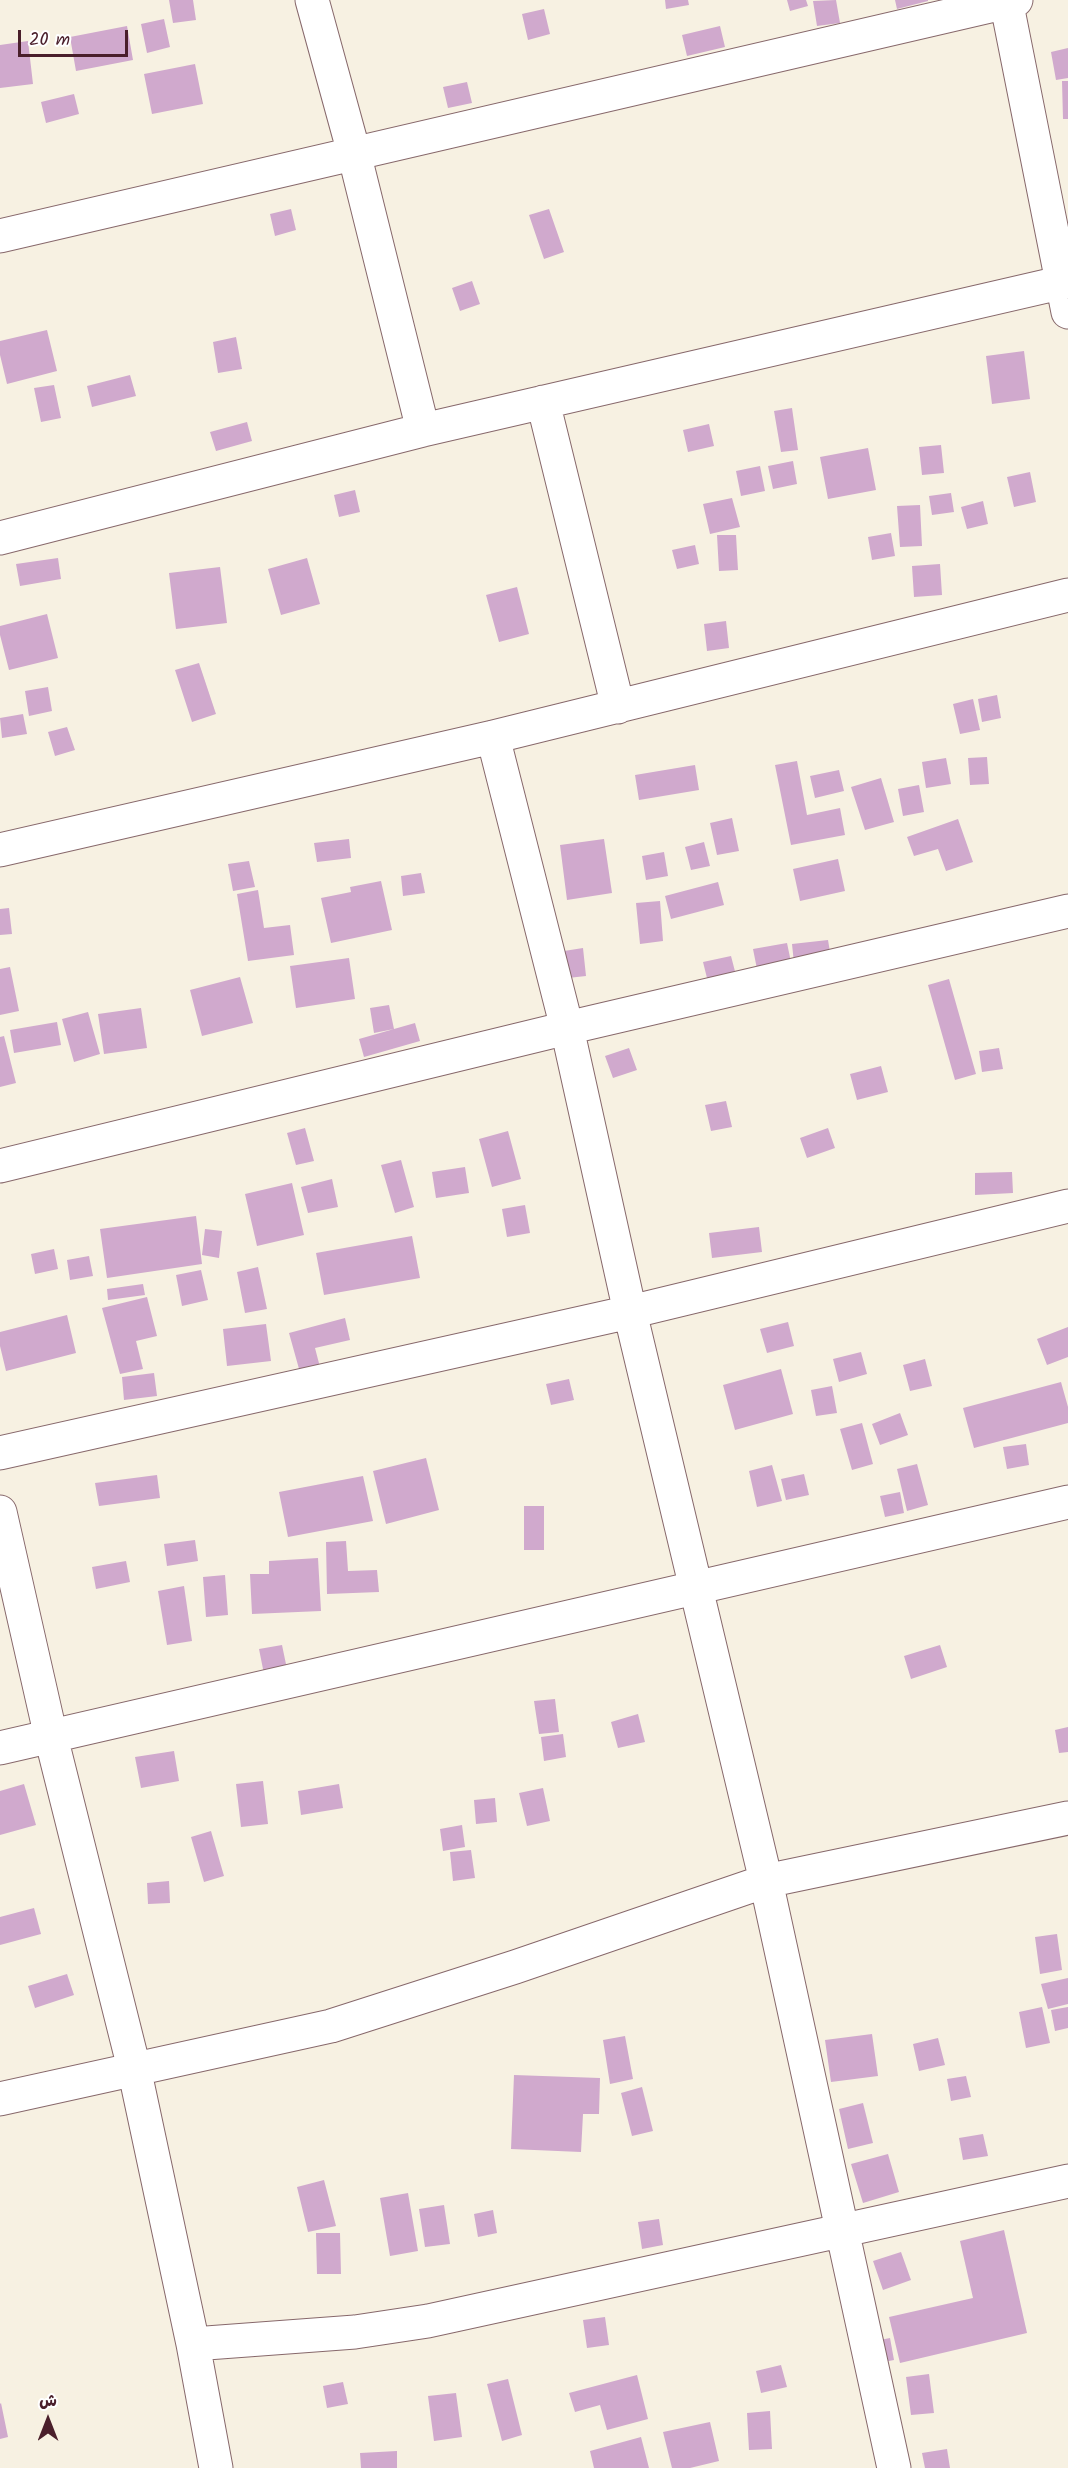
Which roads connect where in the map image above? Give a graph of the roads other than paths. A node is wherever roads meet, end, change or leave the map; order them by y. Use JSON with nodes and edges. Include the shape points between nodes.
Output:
{"nodes":[{"id":1,"x":312,"y":0,"type":"edge"},
{"id":2,"x":1010,"y":1,"type":"edge"},
{"id":3,"x":354,"y":153,"type":"junction"},
{"id":4,"x":0,"y":236,"type":"edge"},
{"id":5,"x":1066,"y":292,"type":"edge"},
{"id":6,"x":543,"y":402,"type":"junction"},
{"id":7,"x":423,"y":430,"type":"junction"},
{"id":8,"x":0,"y":538,"type":"edge"},
{"id":9,"x":1068,"y":595,"type":"edge"},
{"id":10,"x":618,"y":707,"type":"junction"},
{"id":11,"x":493,"y":737,"type":"junction"},
{"id":12,"x":0,"y":850,"type":"edge"},
{"id":13,"x":1068,"y":911,"type":"edge"},
{"id":14,"x":567,"y":1028,"type":"junction"},
{"id":15,"x":0,"y":1166,"type":"edge"},
{"id":16,"x":1068,"y":1206,"type":"edge"},
{"id":17,"x":630,"y":1312,"type":"junction"},
{"id":18,"x":0,"y":1453,"type":"edge"},
{"id":19,"x":1068,"y":1502,"type":"edge"},
{"id":20,"x":0,"y":1512,"type":"edge"},
{"id":21,"x":696,"y":1586,"type":"junction"},
{"id":22,"x":51,"y":1737,"type":"junction"},
{"id":23,"x":0,"y":1748,"type":"edge"},
{"id":24,"x":1068,"y":1818,"type":"edge"},
{"id":25,"x":766,"y":1881,"type":"junction"},
{"id":26,"x":134,"y":2068,"type":"junction"},
{"id":27,"x":0,"y":2099,"type":"edge"},
{"id":28,"x":1068,"y":2181,"type":"edge"},
{"id":29,"x":841,"y":2231,"type":"junction"},
{"id":30,"x":193,"y":2344,"type":"junction"},
{"id":31,"x":216,"y":2468,"type":"edge"},
{"id":32,"x":894,"y":2468,"type":"edge"}],
"edges":[{"from":1,"to":3,"type":"street"},
{"from":2,"to":3,"type":"street"},
{"from":2,"to":5,"type":"street"},
{"from":3,"to":4,"type":"street"},
{"from":3,"to":7,"type":"street"},
{"from":5,"to":6,"type":"street"},
{"from":6,"to":7,"type":"street"},
{"from":6,"to":10,"type":"street"},
{"from":7,"to":8,"type":"street"},
{"from":9,"to":10,"type":"street"},
{"from":10,"to":11,"type":"street"},
{"from":11,"to":12,"type":"street"},
{"from":11,"to":14,"type":"street"},
{"from":13,"to":14,"type":"street"},
{"from":14,"to":15,"type":"street"},
{"from":14,"to":17,"type":"street"},
{"from":16,"to":17,"type":"street"},
{"from":17,"to":18,"type":"street"},
{"from":17,"to":21,"type":"street"},
{"from":19,"to":21,"type":"street"},
{"from":20,"to":22,"type":"street"},
{"from":21,"to":22,"type":"street"},
{"from":21,"to":25,"type":"street"},
{"from":22,"to":23,"type":"street"},
{"from":22,"to":26,"type":"street"},
{"from":24,"to":25,"type":"street"},
{"from":25,"to":26,"type":"street","via":[[331,2026]]},
{"from":25,"to":29,"type":"street"},
{"from":26,"to":27,"type":"street"},
{"from":26,"to":30,"type":"street"},
{"from":28,"to":29,"type":"street"},
{"from":29,"to":30,"type":"street","via":[[428,2321],[355,2332]]},
{"from":29,"to":32,"type":"street"},
{"from":30,"to":31,"type":"street"}]}
